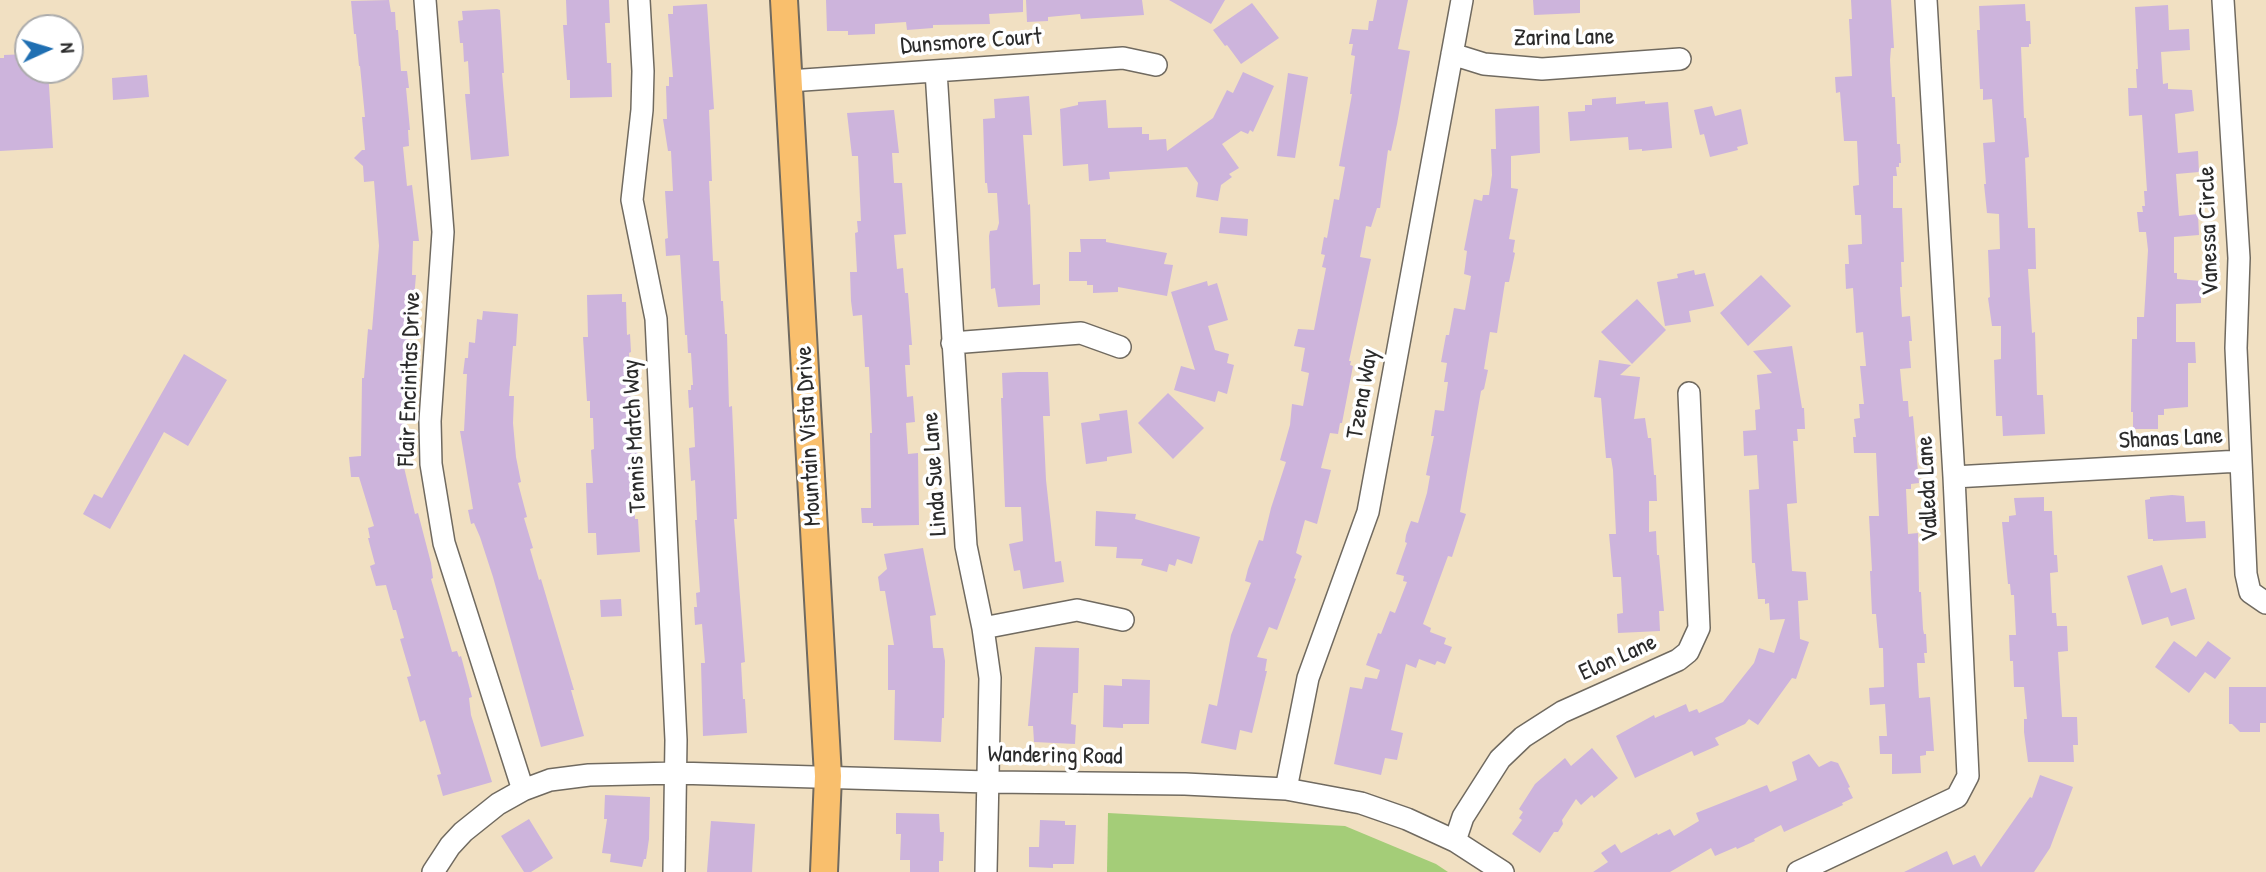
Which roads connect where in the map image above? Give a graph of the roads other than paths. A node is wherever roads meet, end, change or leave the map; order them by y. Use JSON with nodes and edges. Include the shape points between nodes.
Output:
{"nodes":[{"id":1,"x":425,"y":0,"type":"edge"},
{"id":2,"x":639,"y":0,"type":"edge"},
{"id":3,"x":784,"y":0,"type":"edge"},
{"id":4,"x":1462,"y":0,"type":"edge"},
{"id":5,"x":1926,"y":0,"type":"edge"},
{"id":6,"x":2223,"y":0,"type":"edge"},
{"id":7,"x":1452,"y":54,"type":"junction"},
{"id":8,"x":1680,"y":59,"type":"dead end"},
{"id":9,"x":1156,"y":65,"type":"dead end"},
{"id":10,"x":936,"y":71,"type":"junction"},
{"id":11,"x":789,"y":81,"type":"junction"},
{"id":12,"x":953,"y":343,"type":"junction"},
{"id":13,"x":1120,"y":347,"type":"dead end"},
{"id":14,"x":1689,"y":393,"type":"dead end"},
{"id":15,"x":2241,"y":461,"type":"junction"},
{"id":16,"x":1954,"y":477,"type":"junction"},
{"id":17,"x":2266,"y":603,"type":"edge"},
{"id":18,"x":1123,"y":620,"type":"dead end"},
{"id":19,"x":983,"y":628,"type":"junction"},
{"id":20,"x":676,"y":773,"type":"junction"},
{"id":21,"x":828,"y":776,"type":"junction"},
{"id":22,"x":988,"y":782,"type":"junction"},
{"id":23,"x":1286,"y":789,"type":"junction"},
{"id":24,"x":523,"y":790,"type":"junction"},
{"id":25,"x":1455,"y":841,"type":"junction"},
{"id":26,"x":433,"y":872,"type":"edge"},
{"id":27,"x":674,"y":872,"type":"edge"},
{"id":28,"x":824,"y":872,"type":"edge"},
{"id":29,"x":986,"y":872,"type":"edge"},
{"id":30,"x":1503,"y":872,"type":"edge"},
{"id":31,"x":1798,"y":872,"type":"edge"}],
"edges":[{"from":1,"to":24,"type":"street","name":"Flair Encinitas Drive","via":[[443,232],[431,464],[444,544]]},
{"from":2,"to":20,"type":"street","name":"Tennis Match Way","via":[[642,110],[632,200],[656,319]]},
{"from":3,"to":11,"type":"main road","name":"Mountain Vista Drive"},
{"from":4,"to":7,"type":"street","name":"Tzena Way"},
{"from":5,"to":16,"type":"street","name":"Valleda Lane"},
{"from":6,"to":15,"type":"street","name":"Vanessa Circle","via":[[2239,258],[2236,348]]},
{"from":7,"to":8,"type":"street","name":"Zarina Lane","via":[[1484,64],[1542,69]]},
{"from":7,"to":23,"type":"street","name":"Tzena Way","via":[[1368,512],[1308,678]]},
{"from":9,"to":10,"type":"street","name":"Dunsmore Court","via":[[1123,58]]},
{"from":10,"to":11,"type":"street","name":"Dunsmore Court"},
{"from":10,"to":12,"type":"street","name":"Linda Sue Lane"},
{"from":11,"to":21,"type":"main road","name":"Mountain Vista Drive"},
{"from":12,"to":13,"type":"street","via":[[1081,334]]},
{"from":12,"to":19,"type":"street","name":"Linda Sue Lane","via":[[966,546]]},
{"from":14,"to":25,"type":"street","name":"Elon Lane","via":[[1699,628],[1688,652],[1562,712],[1523,737],[1492,771],[1462,817]]},
{"from":15,"to":16,"type":"street","name":"Shanas Lane"},
{"from":15,"to":17,"type":"street","name":"Shanas Lane","via":[[2246,573],[2250,592]]},
{"from":16,"to":31,"type":"street","name":"Valleda Lane","via":[[1968,776],[1957,797]]},
{"from":18,"to":19,"type":"street","via":[[1077,610]]},
{"from":19,"to":22,"type":"street","name":"Linda Sue Lane","via":[[990,678]]},
{"from":20,"to":21,"type":"street","name":"Wandering Road"},
{"from":20,"to":24,"type":"street","name":"Wandering Road","via":[[589,775],[550,780]]},
{"from":20,"to":27,"type":"street","name":"Tennis Match Way"},
{"from":21,"to":22,"type":"street","name":"Wandering Road"},
{"from":21,"to":28,"type":"main road","name":"Mountain Vista Drive"},
{"from":22,"to":23,"type":"street","name":"Wandering Road"},
{"from":22,"to":29,"type":"street","name":"Linda Sue Lane"},
{"from":23,"to":25,"type":"street","name":"Wandering Road","via":[[1361,803]]},
{"from":24,"to":26,"type":"street","name":"Wandering Road","via":[[463,832]]},
{"from":25,"to":30,"type":"street","name":"Wandering Road"}]}
